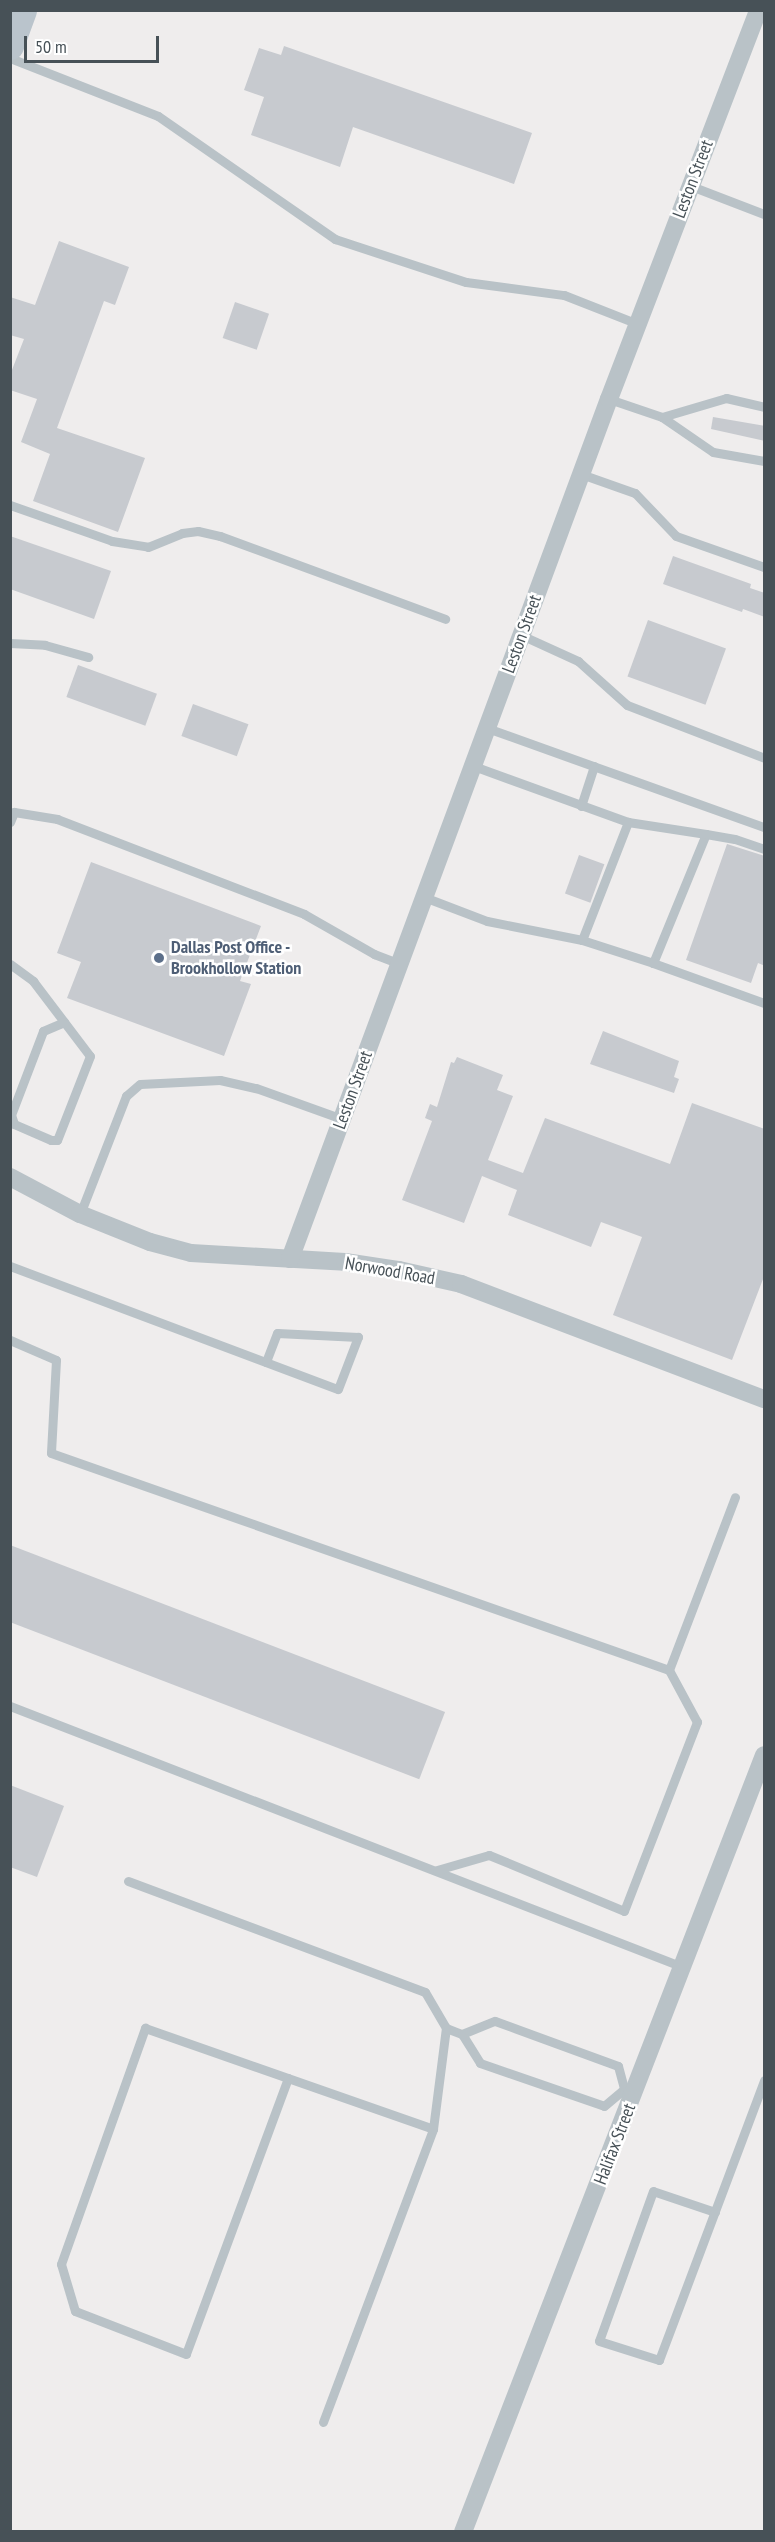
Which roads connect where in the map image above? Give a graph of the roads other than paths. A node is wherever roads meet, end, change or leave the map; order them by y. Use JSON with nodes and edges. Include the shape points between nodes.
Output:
{"nodes":[{"id":1,"x":23,"y":10,"type":"edge"},
{"id":2,"x":758,"y":10,"type":"edge"},
{"id":3,"x":10,"y":46,"type":"edge"},
{"id":4,"x":10,"y":58,"type":"edge"},
{"id":5,"x":691,"y":186,"type":"junction"},
{"id":6,"x":765,"y":214,"type":"edge"},
{"id":7,"x":638,"y":324,"type":"junction"},
{"id":8,"x":609,"y":399,"type":"junction"},
{"id":9,"x":765,"y":407,"type":"edge"},
{"id":10,"x":662,"y":417,"type":"junction"},
{"id":11,"x":765,"y":461,"type":"edge"},
{"id":12,"x":581,"y":474,"type":"junction"},
{"id":13,"x":10,"y":505,"type":"edge"},
{"id":14,"x":765,"y":567,"type":"edge"},
{"id":15,"x":445,"y":620,"type":"dead end"},
{"id":16,"x":521,"y":635,"type":"junction"},
{"id":17,"x":10,"y":643,"type":"edge"},
{"id":18,"x":88,"y":657,"type":"dead end"},
{"id":19,"x":487,"y":728,"type":"junction"},
{"id":20,"x":765,"y":758,"type":"edge"},
{"id":21,"x":473,"y":766,"type":"junction"},
{"id":22,"x":594,"y":766,"type":"junction"},
{"id":23,"x":581,"y":806,"type":"junction"},
{"id":24,"x":10,"y":822,"type":"edge"},
{"id":25,"x":628,"y":822,"type":"junction"},
{"id":26,"x":765,"y":827,"type":"edge"},
{"id":27,"x":706,"y":834,"type":"junction"},
{"id":28,"x":765,"y":849,"type":"edge"},
{"id":29,"x":424,"y":897,"type":"junction"},
{"id":30,"x":582,"y":940,"type":"junction"},
{"id":31,"x":653,"y":963,"type":"junction"},
{"id":32,"x":10,"y":964,"type":"edge"},
{"id":33,"x":400,"y":964,"type":"junction"},
{"id":34,"x":765,"y":1003,"type":"edge"},
{"id":35,"x":64,"y":1022,"type":"junction"},
{"id":36,"x":342,"y":1119,"type":"junction"},
{"id":37,"x":10,"y":1177,"type":"edge"},
{"id":38,"x":80,"y":1214,"type":"junction"},
{"id":39,"x":290,"y":1259,"type":"junction"},
{"id":40,"x":10,"y":1266,"type":"edge"},
{"id":41,"x":10,"y":1340,"type":"edge"},
{"id":42,"x":266,"y":1362,"type":"junction"},
{"id":43,"x":765,"y":1399,"type":"edge"},
{"id":44,"x":735,"y":1497,"type":"dead end"},
{"id":45,"x":669,"y":1670,"type":"junction"},
{"id":46,"x":10,"y":1706,"type":"edge"},
{"id":47,"x":765,"y":1755,"type":"edge"},
{"id":48,"x":437,"y":1870,"type":"junction"},
{"id":49,"x":128,"y":1881,"type":"dead end"},
{"id":50,"x":683,"y":1967,"type":"junction"},
{"id":51,"x":446,"y":2028,"type":"junction"},
{"id":52,"x":462,"y":2034,"type":"junction"},
{"id":53,"x":288,"y":2078,"type":"junction"},
{"id":54,"x":765,"y":2080,"type":"edge"},
{"id":55,"x":629,"y":2092,"type":"junction"},
{"id":56,"x":433,"y":2129,"type":"junction"},
{"id":57,"x":715,"y":2212,"type":"junction"},
{"id":58,"x":323,"y":2422,"type":"dead end"},
{"id":59,"x":463,"y":2532,"type":"edge"}],
"edges":[{"from":1,"to":3,"type":"main road"},
{"from":2,"to":5,"type":"street","name":"Leston Street"},
{"from":4,"to":7,"type":"lane","via":[[158,116],[335,239],[466,282],[564,295]]},
{"from":5,"to":6,"type":"lane"},
{"from":5,"to":7,"type":"street","name":"Leston Street"},
{"from":7,"to":8,"type":"street","name":"Leston Street"},
{"from":8,"to":10,"type":"lane"},
{"from":8,"to":12,"type":"street","name":"Leston Street"},
{"from":9,"to":10,"type":"lane","via":[[726,398]]},
{"from":10,"to":11,"type":"lane","via":[[713,452]]},
{"from":12,"to":14,"type":"lane","via":[[636,493],[676,536]]},
{"from":12,"to":16,"type":"street","name":"Leston Street"},
{"from":13,"to":15,"type":"lane","via":[[112,541],[148,547],[182,533],[198,531],[220,536]]},
{"from":16,"to":19,"type":"street","name":"Leston Street"},
{"from":16,"to":20,"type":"lane","via":[[578,661],[627,705]]},
{"from":17,"to":18,"type":"lane","via":[[45,645]]},
{"from":19,"to":21,"type":"street","name":"Leston Street"},
{"from":19,"to":22,"type":"lane"},
{"from":21,"to":23,"type":"lane"},
{"from":21,"to":29,"type":"street","name":"Leston Street"},
{"from":22,"to":23,"type":"lane"},
{"from":22,"to":26,"type":"lane"},
{"from":23,"to":25,"type":"lane"},
{"from":24,"to":33,"type":"lane","via":[[14,812],[57,819],[304,914],[374,954]]},
{"from":25,"to":27,"type":"lane"},
{"from":25,"to":30,"type":"lane"},
{"from":27,"to":28,"type":"lane","via":[[735,838]]},
{"from":27,"to":31,"type":"lane"},
{"from":29,"to":30,"type":"lane","via":[[487,921]]},
{"from":29,"to":33,"type":"street","name":"Leston Street"},
{"from":30,"to":31,"type":"lane"},
{"from":31,"to":34,"type":"lane"},
{"from":32,"to":35,"type":"lane","via":[[33,981]]},
{"from":33,"to":36,"type":"street","name":"Leston Street"},
{"from":35,"to":35,"type":"lane","via":[[90,1056],[57,1140],[51,1140],[14,1124],[11,1115],[43,1031]]},
{"from":36,"to":38,"type":"lane","via":[[256,1088],[220,1080],[140,1084],[126,1096]]},
{"from":36,"to":39,"type":"street","name":"Leston Street"},
{"from":37,"to":38,"type":"street","name":"Norwood Road"},
{"from":38,"to":39,"type":"street","name":"Norwood Road","via":[[190,1253]]},
{"from":39,"to":43,"type":"street","name":"Norwood Road","via":[[345,1262],[461,1284]]},
{"from":40,"to":42,"type":"lane"},
{"from":41,"to":45,"type":"lane","via":[[56,1360],[51,1454]]},
{"from":42,"to":42,"type":"lane","via":[[338,1389],[358,1337],[277,1333]]},
{"from":44,"to":45,"type":"lane"},
{"from":45,"to":48,"type":"lane","via":[[698,1722],[624,1911],[489,1855]]},
{"from":46,"to":48,"type":"lane"},
{"from":47,"to":50,"type":"street","name":"Halifax Street"},
{"from":48,"to":50,"type":"lane"},
{"from":49,"to":51,"type":"lane","via":[[425,1992]]},
{"from":50,"to":55,"type":"street","name":"Halifax Street"},
{"from":51,"to":52,"type":"lane"},
{"from":51,"to":56,"type":"lane"},
{"from":52,"to":55,"type":"lane","via":[[480,2063],[604,2106]]},
{"from":52,"to":55,"type":"lane","via":[[495,2021],[618,2066]]},
{"from":53,"to":53,"type":"lane","via":[[145,2028],[61,2264],[75,2311],[186,2354]]},
{"from":53,"to":56,"type":"lane"},
{"from":54,"to":57,"type":"lane"},
{"from":55,"to":59,"type":"street","name":"Halifax Street"},
{"from":56,"to":58,"type":"lane"},
{"from":57,"to":57,"type":"lane","via":[[659,2361],[599,2341],[653,2191]]}]}
